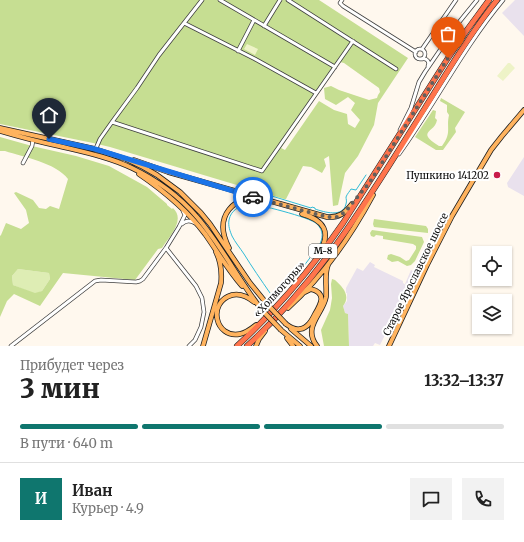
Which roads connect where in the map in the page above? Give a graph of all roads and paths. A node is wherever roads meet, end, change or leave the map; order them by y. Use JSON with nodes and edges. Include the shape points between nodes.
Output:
{"nodes":[{"id":1,"x":202,"y":0,"type":"edge"},
{"id":2,"x":220,"y":0,"type":"edge"},
{"id":3,"x":280,"y":0,"type":"edge"},
{"id":4,"x":288,"y":0,"type":"edge"},
{"id":5,"x":342,"y":0,"type":"edge"},
{"id":6,"x":456,"y":0,"type":"edge"},
{"id":7,"x":471,"y":0,"type":"edge"},
{"id":8,"x":477,"y":0,"type":"edge"},
{"id":9,"x":489,"y":0,"type":"edge"},
{"id":10,"x":497,"y":0,"type":"edge"},
{"id":11,"x":503,"y":0,"type":"edge"},
{"id":12,"x":471,"y":7,"type":"junction"},
{"id":13,"x":254,"y":20,"type":"junction"},
{"id":14,"x":184,"y":23,"type":"junction"},
{"id":15,"x":264,"y":26,"type":"junction"},
{"id":16,"x":353,"y":41,"type":"junction"},
{"id":17,"x":422,"y":49,"type":"junction"},
{"id":18,"x":238,"y":50,"type":"junction"},
{"id":19,"x":416,"y":52,"type":"junction"},
{"id":20,"x":425,"y":55,"type":"junction"},
{"id":21,"x":434,"y":58,"type":"junction"},
{"id":22,"x":422,"y":59,"type":"junction"},
{"id":23,"x":335,"y":67,"type":"junction"},
{"id":24,"x":428,"y":67,"type":"junction"},
{"id":25,"x":396,"y":69,"type":"dead end"},
{"id":26,"x":316,"y":93,"type":"junction"},
{"id":27,"x":524,"y":110,"type":"edge"},
{"id":28,"x":112,"y":122,"type":"junction"},
{"id":29,"x":0,"y":130,"type":"edge"},
{"id":30,"x":33,"y":140,"type":"junction"},
{"id":31,"x":393,"y":146,"type":"junction"},
{"id":32,"x":95,"y":149,"type":"junction"},
{"id":33,"x":120,"y":157,"type":"junction"},
{"id":34,"x":23,"y":163,"type":"dead end"},
{"id":35,"x":121,"y":163,"type":"junction"},
{"id":36,"x":384,"y":174,"type":"junction"},
{"id":37,"x":370,"y":182,"type":"junction"},
{"id":38,"x":181,"y":207,"type":"junction"},
{"id":39,"x":199,"y":226,"type":"junction"},
{"id":40,"x":179,"y":227,"type":"junction"},
{"id":41,"x":209,"y":240,"type":"junction"},
{"id":42,"x":166,"y":248,"type":"junction"},
{"id":43,"x":332,"y":257,"type":"junction"},
{"id":44,"x":239,"y":266,"type":"junction"},
{"id":45,"x":307,"y":272,"type":"junction"},
{"id":46,"x":301,"y":294,"type":"junction"},
{"id":47,"x":254,"y":300,"type":"junction"},
{"id":48,"x":261,"y":309,"type":"junction"},
{"id":49,"x":270,"y":315,"type":"junction"},
{"id":50,"x":275,"y":320,"type":"junction"},
{"id":51,"x":286,"y":324,"type":"junction"},
{"id":52,"x":282,"y":330,"type":"junction"},
{"id":53,"x":11,"y":346,"type":"edge"},
{"id":54,"x":189,"y":346,"type":"edge"},
{"id":55,"x":203,"y":346,"type":"edge"},
{"id":56,"x":238,"y":346,"type":"edge"},
{"id":57,"x":247,"y":346,"type":"edge"},
{"id":58,"x":256,"y":346,"type":"edge"},
{"id":59,"x":293,"y":346,"type":"edge"},
{"id":60,"x":300,"y":346,"type":"edge"},
{"id":61,"x":311,"y":346,"type":"edge"},
{"id":62,"x":317,"y":346,"type":"edge"},
{"id":63,"x":389,"y":346,"type":"edge"}],
"edges":[{"from":1,"to":14,"type":"street"},
{"from":2,"to":13,"type":"street"},
{"from":3,"to":15,"type":"street"},
{"from":4,"to":16,"type":"street"},
{"from":5,"to":19,"type":"street","via":[[340,3],[343,6]]},
{"from":6,"to":17,"type":"street"},
{"from":7,"to":12,"type":"street"},
{"from":8,"to":12,"type":"street"},
{"from":9,"to":31,"type":"highway","name":"«Холмогоры»","number":"М-8","via":[[466,30]]},
{"from":10,"to":36,"type":"highway","name":"«Холмогоры»","number":"М-8","via":[[454,61]]},
{"from":11,"to":36,"type":"street"},
{"from":12,"to":21,"type":"street"},
{"from":13,"to":15,"type":"street"},
{"from":13,"to":18,"type":"street"},
{"from":14,"to":18,"type":"street"},
{"from":14,"to":28,"type":"street"},
{"from":15,"to":23,"type":"street"},
{"from":16,"to":23,"type":"street"},
{"from":16,"to":25,"type":"street"},
{"from":17,"to":19,"type":"street"},
{"from":17,"to":20,"type":"street"},
{"from":18,"to":26,"type":"street"},
{"from":19,"to":22,"type":"street","via":[[417,58]]},
{"from":20,"to":21,"type":"street","via":[[430,59]]},
{"from":20,"to":22,"type":"street"},
{"from":21,"to":24,"type":"street"},
{"from":22,"to":24,"type":"street","via":[[428,60]]},
{"from":23,"to":26,"type":"street"},
{"from":24,"to":31,"type":"street","via":[[419,82]]},
{"from":26,"to":28,"type":"street","via":[[262,171]]},
{"from":27,"to":63,"type":"main road","name":"Старое Ярославское шоссе","via":[[493,147],[452,216]]},
{"from":28,"to":32,"type":"street"},
{"from":29,"to":30,"type":"main road"},
{"from":29,"to":32,"type":"main road"},
{"from":30,"to":34,"type":"street"},
{"from":30,"to":35,"type":"main road"},
{"from":31,"to":37,"type":"highway","name":"«Холмогоры»","number":"М-8"},
{"from":32,"to":33,"type":"main road"},
{"from":33,"to":37,"type":"main road","via":[[327,217],[337,217],[345,212]]},
{"from":33,"to":44,"type":"main road","via":[[152,172],[180,192],[210,224]]},
{"from":35,"to":38,"type":"main road","via":[[149,181]]},
{"from":35,"to":47,"type":"main road","via":[[155,180],[186,206],[205,227]]},
{"from":36,"to":43,"type":"main road","via":[[362,215]]},
{"from":36,"to":50,"type":"highway","name":"«Холмогоры»","number":"М-8","via":[[320,267]]},
{"from":37,"to":45,"type":"highway","name":"«Холмогоры»","number":"М-8"},
{"from":38,"to":39,"type":"main road"},
{"from":38,"to":40,"type":"street","via":[[185,215]]},
{"from":39,"to":40,"type":"street","via":[[190,221]]},
{"from":39,"to":41,"type":"main road"},
{"from":40,"to":42,"type":"street"},
{"from":41,"to":47,"type":"main road"},
{"from":41,"to":55,"type":"main road","via":[[222,274]]},
{"from":42,"to":53,"type":"street","via":[[140,281],[95,281]]},
{"from":42,"to":54,"type":"street","via":[[196,286],[202,298],[204,312],[201,327]]},
{"from":43,"to":46,"type":"main road"},
{"from":43,"to":62,"type":"main road","via":[[326,272],[324,303],[312,330],[313,340]]},
{"from":44,"to":45,"type":"main road","via":[[224,236],[223,220],[231,206],[241,201],[252,200],[305,215],[321,223],[325,232],[324,243]]},
{"from":44,"to":51,"type":"main road","bridge":true,"via":[[267,304]]},
{"from":45,"to":49,"type":"highway","name":"«Холмогоры»","number":"М-8"},
{"from":46,"to":50,"type":"main road"},
{"from":46,"to":51,"type":"main road","via":[[311,289],[317,291],[321,303],[304,329],[297,330]]},
{"from":47,"to":48,"type":"main road"},
{"from":48,"to":49,"type":"main road","via":[[253,301],[235,294],[221,301],[216,317],[224,330],[238,335]]},
{"from":48,"to":52,"type":"main road","bridge":true},
{"from":49,"to":56,"type":"highway","name":"«Холмогоры»","number":"М-8"},
{"from":50,"to":57,"type":"highway","name":"«Холмогоры»","number":"М-8"},
{"from":50,"to":58,"type":"main road"},
{"from":51,"to":61,"type":"main road"},
{"from":52,"to":59,"type":"main road"},
{"from":52,"to":60,"type":"main road"}]}
